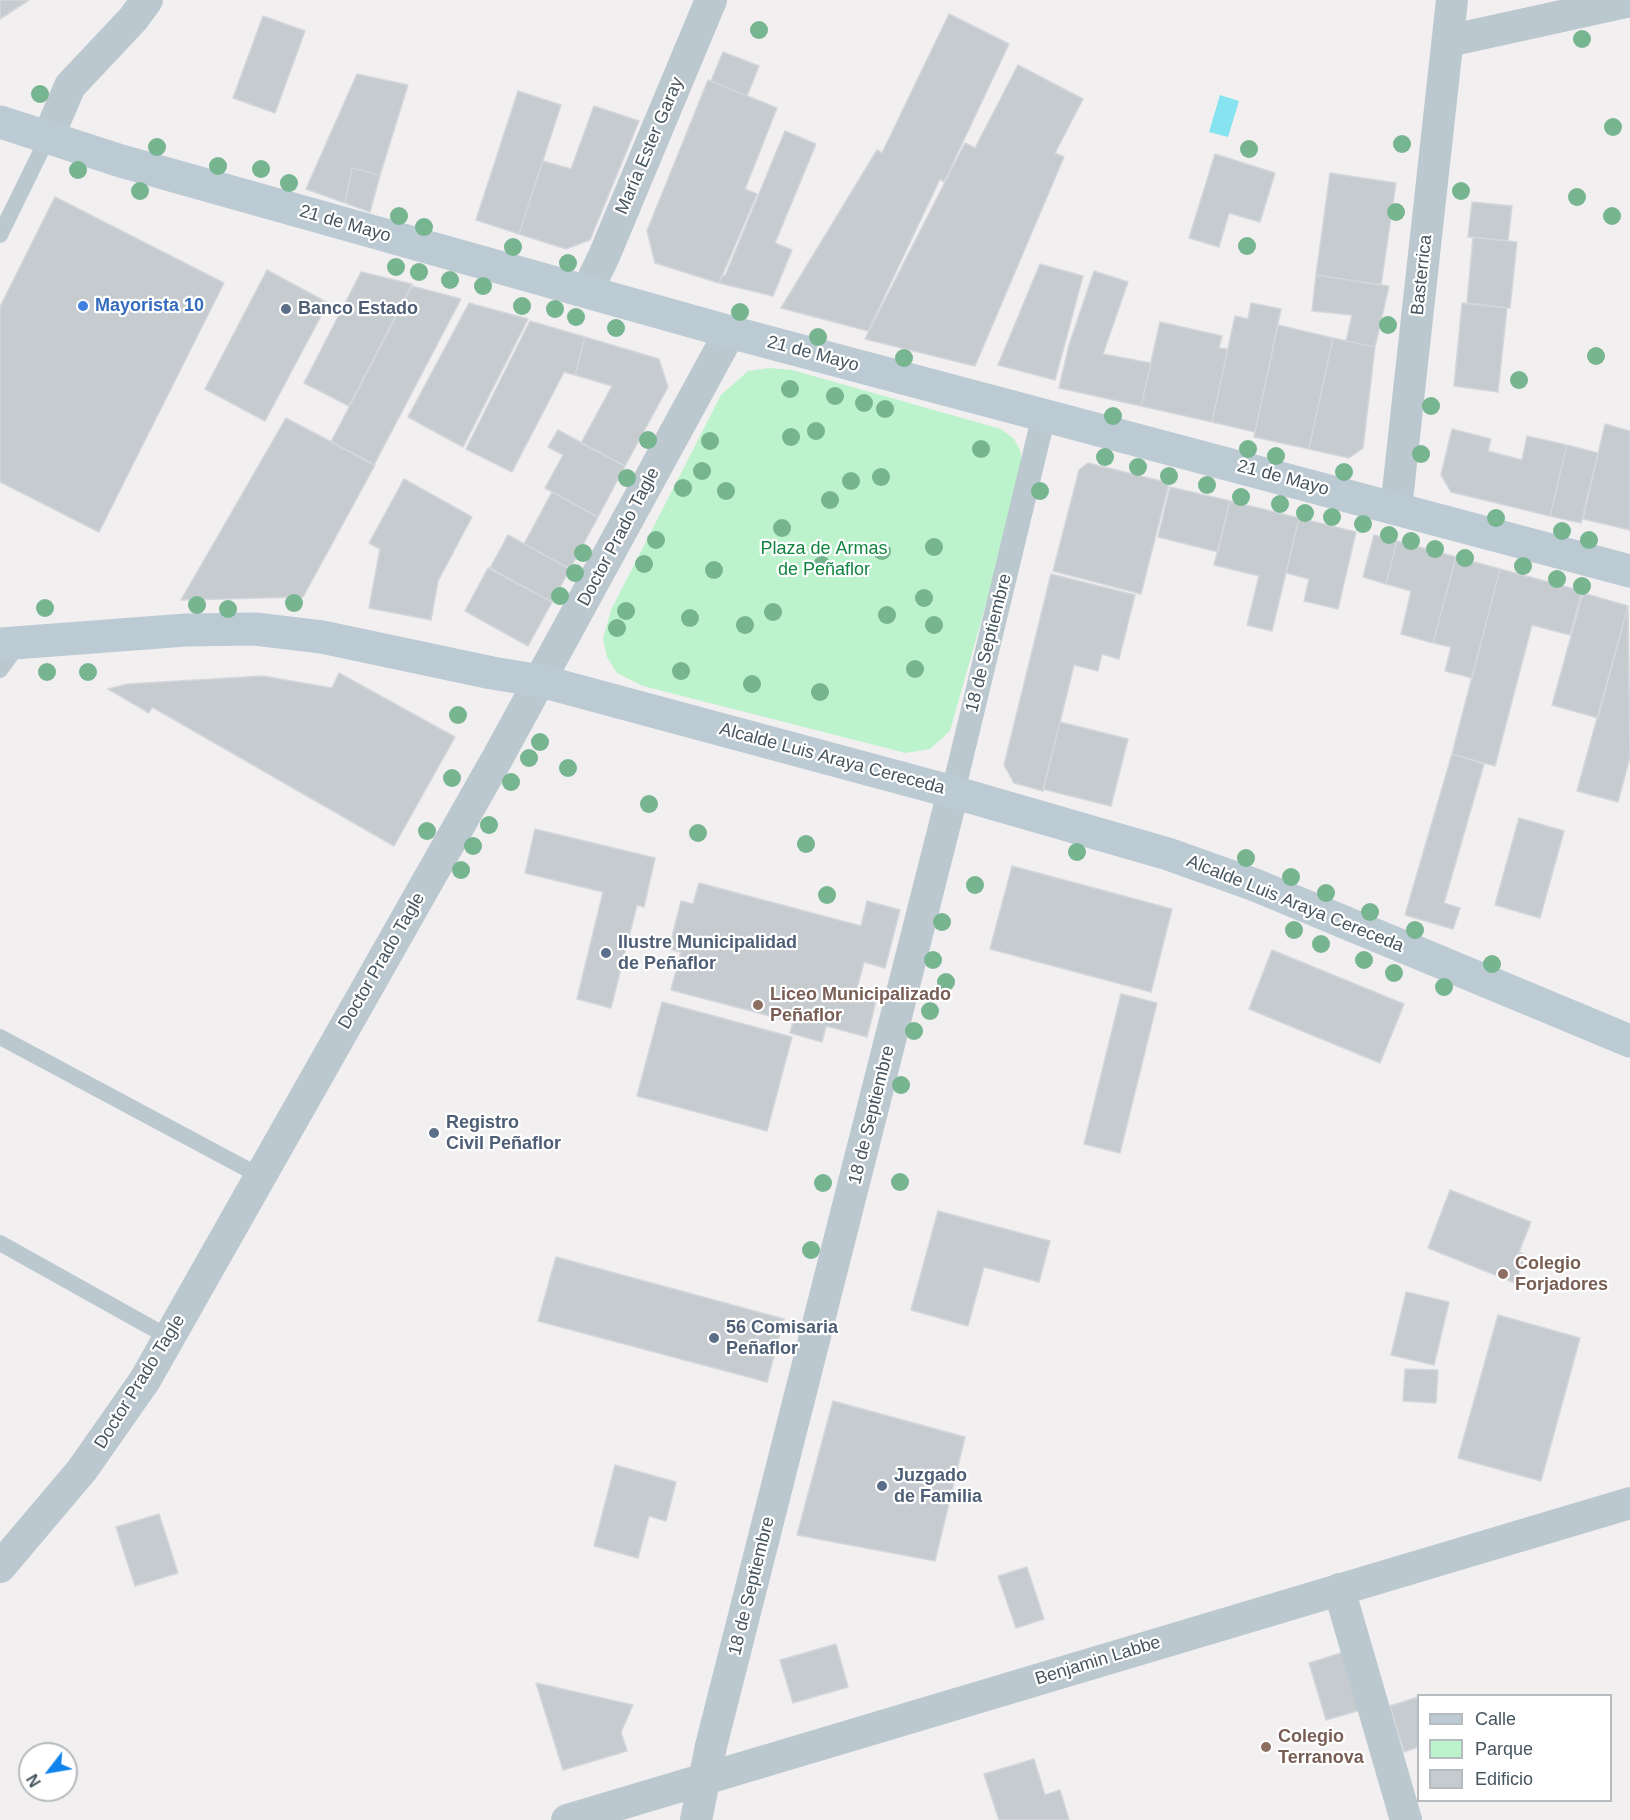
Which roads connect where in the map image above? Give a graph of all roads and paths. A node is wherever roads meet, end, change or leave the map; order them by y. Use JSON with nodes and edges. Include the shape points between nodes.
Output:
{"nodes":[{"id":1,"x":147,"y":0,"type":"edge"},
{"id":2,"x":711,"y":0,"type":"edge"},
{"id":3,"x":1452,"y":0,"type":"edge"},
{"id":4,"x":1630,"y":1,"type":"edge"},
{"id":5,"x":1448,"y":41,"type":"junction"},
{"id":6,"x":0,"y":122,"type":"edge"},
{"id":7,"x":48,"y":137,"type":"junction"},
{"id":8,"x":0,"y":235,"type":"edge"},
{"id":9,"x":587,"y":291,"type":"junction"},
{"id":10,"x":730,"y":332,"type":"junction"},
{"id":11,"x":1044,"y":415,"type":"junction"},
{"id":12,"x":1396,"y":509,"type":"junction"},
{"id":13,"x":1630,"y":572,"type":"edge"},
{"id":14,"x":9,"y":644,"type":"edge"},
{"id":15,"x":0,"y":670,"type":"edge"},
{"id":16,"x":541,"y":681,"type":"junction"},
{"id":17,"x":953,"y":792,"type":"junction"},
{"id":18,"x":0,"y":1037,"type":"edge"},
{"id":19,"x":1630,"y":1041,"type":"edge"},
{"id":20,"x":260,"y":1176,"type":"junction"},
{"id":21,"x":0,"y":1242,"type":"edge"},
{"id":22,"x":170,"y":1338,"type":"junction"},
{"id":23,"x":1630,"y":1503,"type":"edge"},
{"id":24,"x":0,"y":1567,"type":"edge"},
{"id":25,"x":1340,"y":1589,"type":"junction"},
{"id":26,"x":703,"y":1778,"type":"junction"},
{"id":27,"x":567,"y":1820,"type":"edge"},
{"id":28,"x":696,"y":1820,"type":"edge"},
{"id":29,"x":1406,"y":1820,"type":"edge"}],
"edges":[{"from":1,"to":7,"type":"street","via":[[70,86]]},
{"from":2,"to":9,"type":"street","name":"María Ester Garay"},
{"from":3,"to":5,"type":"street","name":"Basterrica"},
{"from":4,"to":5,"type":"street"},
{"from":5,"to":12,"type":"street","name":"Basterrica"},
{"from":6,"to":7,"type":"main road","name":"21 de Mayo"},
{"from":7,"to":8,"type":"lane"},
{"from":7,"to":9,"type":"main road","name":"21 de Mayo","via":[[121,161]]},
{"from":9,"to":10,"type":"main road","name":"21 de Mayo"},
{"from":10,"to":11,"type":"main road","name":"21 de Mayo"},
{"from":10,"to":16,"type":"street","name":"Doctor Prado Tagle"},
{"from":11,"to":12,"type":"main road","name":"21 de Mayo"},
{"from":11,"to":17,"type":"street","name":"18 de Septiembre"},
{"from":12,"to":13,"type":"main road","name":"21 de Mayo"},
{"from":14,"to":15,"type":"lane"},
{"from":14,"to":16,"type":"main road","name":"Alcalde Luis Araya Cereceda","via":[[186,630],[255,629],[322,638]]},
{"from":16,"to":17,"type":"main road","name":"Alcalde Luis Araya Cereceda"},
{"from":16,"to":20,"type":"street","name":"Doctor Prado Tagle"},
{"from":17,"to":19,"type":"main road","name":"Alcalde Luis Araya Cereceda","via":[[1168,854],[1255,885]]},
{"from":17,"to":26,"type":"street","name":"18 de Septiembre"},
{"from":18,"to":20,"type":"lane"},
{"from":20,"to":22,"type":"street","name":"Doctor Prado Tagle"},
{"from":21,"to":22,"type":"lane"},
{"from":22,"to":24,"type":"street","name":"Doctor Prado Tagle","via":[[88,1462]]},
{"from":23,"to":25,"type":"street","name":"Benjamin Labbe"},
{"from":25,"to":26,"type":"street","name":"Benjamin Labbe"},
{"from":25,"to":29,"type":"street"},
{"from":26,"to":27,"type":"street","name":"Benjamin Labbe"},
{"from":26,"to":28,"type":"street","name":"18 de Septiembre"}]}
